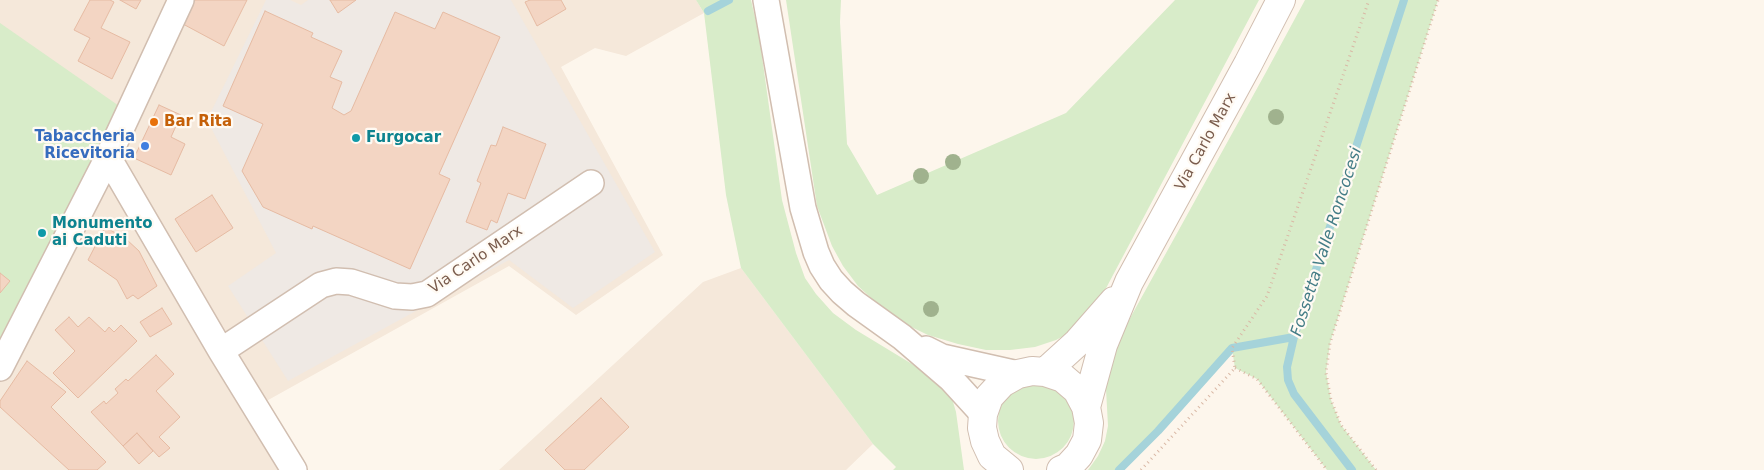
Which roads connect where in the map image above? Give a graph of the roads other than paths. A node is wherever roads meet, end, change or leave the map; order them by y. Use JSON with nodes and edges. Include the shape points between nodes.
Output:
{"nodes":[{"id":1,"x":181,"y":0,"type":"edge"},
{"id":2,"x":766,"y":0,"type":"edge"},
{"id":3,"x":1281,"y":0,"type":"edge"},
{"id":4,"x":108,"y":157,"type":"junction"},
{"id":5,"x":591,"y":183,"type":"dead end"},
{"id":6,"x":1129,"y":282,"type":"junction"},
{"id":7,"x":902,"y":337,"type":"junction"},
{"id":8,"x":221,"y":351,"type":"junction"},
{"id":9,"x":0,"y":368,"type":"edge"},
{"id":10,"x":1046,"y":372,"type":"junction"},
{"id":11,"x":1018,"y":374,"type":"junction"},
{"id":12,"x":1086,"y":407,"type":"junction"},
{"id":13,"x":983,"y":414,"type":"junction"},
{"id":14,"x":985,"y":441,"type":"junction"},
{"id":15,"x":294,"y":470,"type":"edge"},
{"id":16,"x":982,"y":470,"type":"edge"},
{"id":17,"x":1009,"y":470,"type":"edge"},
{"id":18,"x":1062,"y":470,"type":"edge"}],
"edges":[{"from":1,"to":4,"type":"street"},
{"from":2,"to":7,"type":"street","via":[[803,208],[816,252],[831,280],[842,292]]},
{"from":3,"to":6,"type":"street","name":"Via Carlo Marx"},
{"from":4,"to":8,"type":"street"},
{"from":4,"to":9,"type":"street"},
{"from":5,"to":8,"type":"street","name":"Via Carlo Marx","via":[[427,294],[395,296],[336,281],[321,286]]},
{"from":6,"to":10,"type":"street","name":"Via Carlo Marx","via":[[1078,342]]},
{"from":6,"to":12,"type":"street","name":"Via Carlo Marx","via":[[1104,345]]},
{"from":7,"to":11,"type":"street","via":[[942,357]]},
{"from":7,"to":13,"type":"street","via":[[951,379]]},
{"from":8,"to":15,"type":"street"},
{"from":10,"to":11,"type":"street"},
{"from":10,"to":12,"type":"street","via":[[1063,378],[1077,390]]},
{"from":11,"to":13,"type":"street","via":[[1002,383],[990,396]]},
{"from":12,"to":18,"type":"street","via":[[1089,423],[1087,440],[1079,455]]},
{"from":13,"to":14,"type":"street"},
{"from":14,"to":16,"type":"street"},
{"from":14,"to":17,"type":"street","via":[[992,456]]}]}
